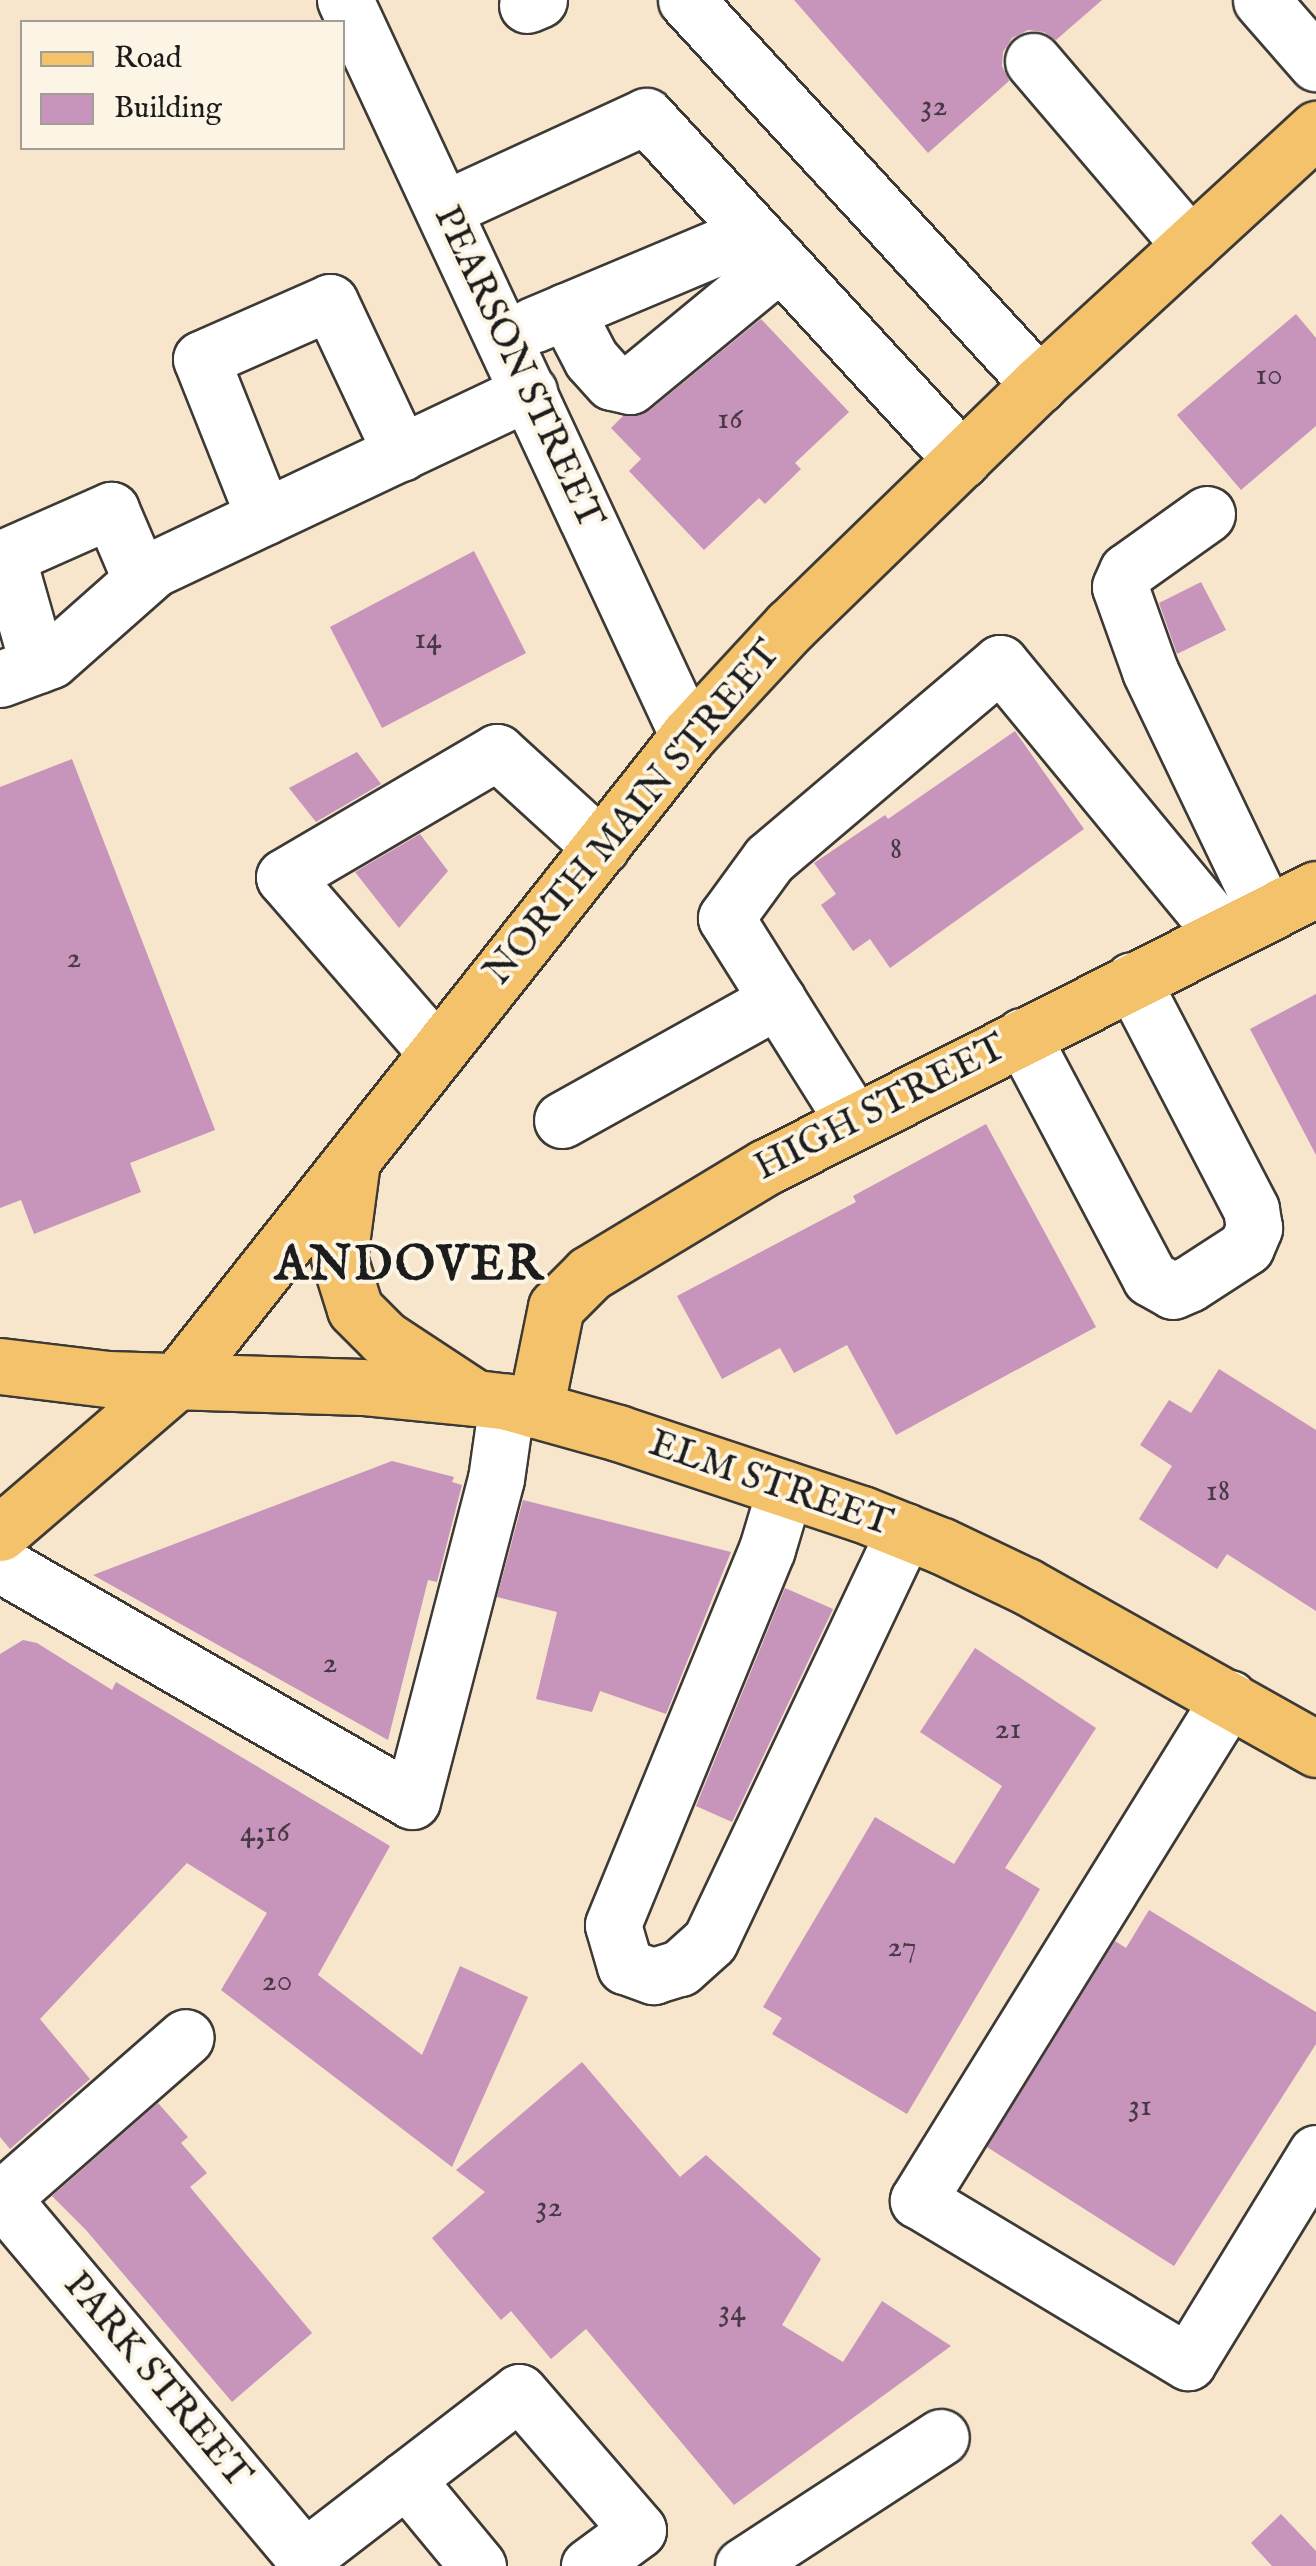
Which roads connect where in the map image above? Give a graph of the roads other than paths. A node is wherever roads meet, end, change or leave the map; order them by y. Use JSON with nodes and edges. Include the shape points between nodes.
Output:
{"nodes":[{"id":1,"x":345,"y":0,"type":"edge"},
{"id":2,"x":686,"y":0,"type":"edge"},
{"id":3,"x":1261,"y":0,"type":"edge"},
{"id":4,"x":1033,"y":61,"type":"dead end"},
{"id":5,"x":1316,"y":63,"type":"edge"},
{"id":6,"x":1316,"y":129,"type":"edge"},
{"id":7,"x":444,"y":209,"type":"junction"},
{"id":8,"x":1190,"y":246,"type":"junction"},
{"id":9,"x":766,"y":248,"type":"junction"},
{"id":10,"x":566,"y":311,"type":"junction"},
{"id":11,"x":504,"y":338,"type":"junction"},
{"id":12,"x":1039,"y":384,"type":"junction"},
{"id":13,"x":529,"y":392,"type":"junction"},
{"id":14,"x":401,"y":453,"type":"junction"},
{"id":15,"x":962,"y":460,"type":"junction"},
{"id":16,"x":1207,"y":514,"type":"dead end"},
{"id":17,"x":264,"y":517,"type":"junction"},
{"id":18,"x":141,"y":580,"type":"junction"},
{"id":19,"x":19,"y":672,"type":"edge"},
{"id":20,"x":688,"y":736,"type":"junction"},
{"id":21,"x":601,"y":847,"type":"junction"},
{"id":22,"x":1316,"y":889,"type":"edge"},
{"id":23,"x":1245,"y":923,"type":"junction"},
{"id":24,"x":1132,"y":980,"type":"junction"},
{"id":25,"x":778,"y":1000,"type":"junction"},
{"id":26,"x":1022,"y":1036,"type":"junction"},
{"id":27,"x":437,"y":1054,"type":"junction"},
{"id":28,"x":562,"y":1120,"type":"dead end"},
{"id":29,"x":854,"y":1122,"type":"junction"},
{"id":30,"x":352,"y":1160,"type":"junction"},
{"id":31,"x":0,"y":1366,"type":"edge"},
{"id":32,"x":176,"y":1381,"type":"junction"},
{"id":33,"x":506,"y":1403,"type":"junction"},
{"id":34,"x":785,"y":1488,"type":"junction"},
{"id":35,"x":905,"y":1531,"type":"junction"},
{"id":36,"x":0,"y":1534,"type":"edge"},
{"id":37,"x":0,"y":1564,"type":"edge"},
{"id":38,"x":1229,"y":1698,"type":"junction"},
{"id":39,"x":1316,"y":1748,"type":"edge"},
{"id":40,"x":186,"y":2037,"type":"dead end"},
{"id":41,"x":1316,"y":2153,"type":"edge"},
{"id":42,"x":1,"y":2197,"type":"edge"},
{"id":43,"x":941,"y":2436,"type":"dead end"},
{"id":44,"x":406,"y":2479,"type":"junction"},
{"id":45,"x":308,"y":2562,"type":"edge"},
{"id":46,"x":478,"y":2566,"type":"edge"},
{"id":47,"x":588,"y":2566,"type":"edge"},
{"id":48,"x":742,"y":2566,"type":"edge"}],
"edges":[{"from":1,"to":7,"type":"street","name":"PEARSON STREET"},
{"from":2,"to":12,"type":"street"},
{"from":3,"to":5,"type":"street"},
{"from":4,"to":8,"type":"street"},
{"from":6,"to":8,"type":"main road","name":"NORTH MAIN STREET"},
{"from":7,"to":9,"type":"street","via":[[646,116]]},
{"from":7,"to":11,"type":"street","name":"PEARSON STREET"},
{"from":8,"to":12,"type":"main road","name":"NORTH MAIN STREET"},
{"from":9,"to":10,"type":"street"},
{"from":9,"to":10,"type":"street","via":[[630,386],[612,382],[591,359]]},
{"from":9,"to":15,"type":"street"},
{"from":10,"to":11,"type":"street"},
{"from":11,"to":13,"type":"street","name":"PEARSON STREET"},
{"from":12,"to":15,"type":"main road","name":"NORTH MAIN STREET"},
{"from":13,"to":14,"type":"street"},
{"from":13,"to":20,"type":"street","name":"PEARSON STREET"},
{"from":14,"to":17,"type":"street"},
{"from":14,"to":17,"type":"street","via":[[330,302],[202,359]]},
{"from":15,"to":20,"type":"main road","name":"NORTH MAIN STREET","via":[[790,626]]},
{"from":16,"to":23,"type":"street","via":[[1128,571],[1120,587]]},
{"from":17,"to":18,"type":"street"},
{"from":18,"to":19,"type":"street","via":[[51,660]]},
{"from":18,"to":19,"type":"street","via":[[111,510],[7,556]]},
{"from":20,"to":21,"type":"main road","name":"NORTH MAIN STREET"},
{"from":21,"to":27,"type":"main road","name":"NORTH MAIN STREET"},
{"from":21,"to":27,"type":"street","via":[[497,752],[284,876]]},
{"from":22,"to":23,"type":"main road","name":"HIGH STREET"},
{"from":23,"to":24,"type":"main road","name":"HIGH STREET"},
{"from":23,"to":25,"type":"street","via":[[1000,663],[769,860],[726,918]]},
{"from":24,"to":26,"type":"main road","name":"HIGH STREET"},
{"from":24,"to":26,"type":"street","via":[[1251,1209],[1254,1228],[1246,1247],[1189,1284],[1173,1290],[1150,1278]]},
{"from":25,"to":28,"type":"street"},
{"from":25,"to":29,"type":"street"},
{"from":26,"to":29,"type":"main road","name":"HIGH STREET"},
{"from":27,"to":30,"type":"main road","name":"NORTH MAIN STREET"},
{"from":29,"to":33,"type":"main road","name":"HIGH STREET","via":[[642,1238],[570,1289]]},
{"from":30,"to":32,"type":"main road","name":"NORTH MAIN STREET"},
{"from":30,"to":33,"type":"main road","via":[[339,1258],[355,1309],[384,1338]]},
{"from":31,"to":32,"type":"main road","name":"ELM STREET"},
{"from":32,"to":33,"type":"main road","name":"ELM STREET","via":[[362,1387]]},
{"from":32,"to":36,"type":"main road","name":"NORTH MAIN STREET"},
{"from":33,"to":34,"type":"main road","name":"ELM STREET"},
{"from":33,"to":37,"type":"street","via":[[496,1479],[412,1801]]},
{"from":34,"to":35,"type":"main road","name":"ELM STREET"},
{"from":34,"to":35,"type":"street","via":[[767,1550],[613,1925],[625,1966],[652,1976],[680,1968],[710,1941]]},
{"from":35,"to":38,"type":"main road","name":"ELM STREET","via":[[1026,1586]]},
{"from":38,"to":39,"type":"main road","name":"ELM STREET"},
{"from":38,"to":41,"type":"street","via":[[918,2200],[1188,2362]]},
{"from":40,"to":42,"type":"street"},
{"from":42,"to":45,"type":"street","name":"PARK STREET"},
{"from":43,"to":48,"type":"street"},
{"from":44,"to":45,"type":"street"},
{"from":44,"to":46,"type":"street"},
{"from":44,"to":47,"type":"street","via":[[519,2392],[638,2530]]}]}
